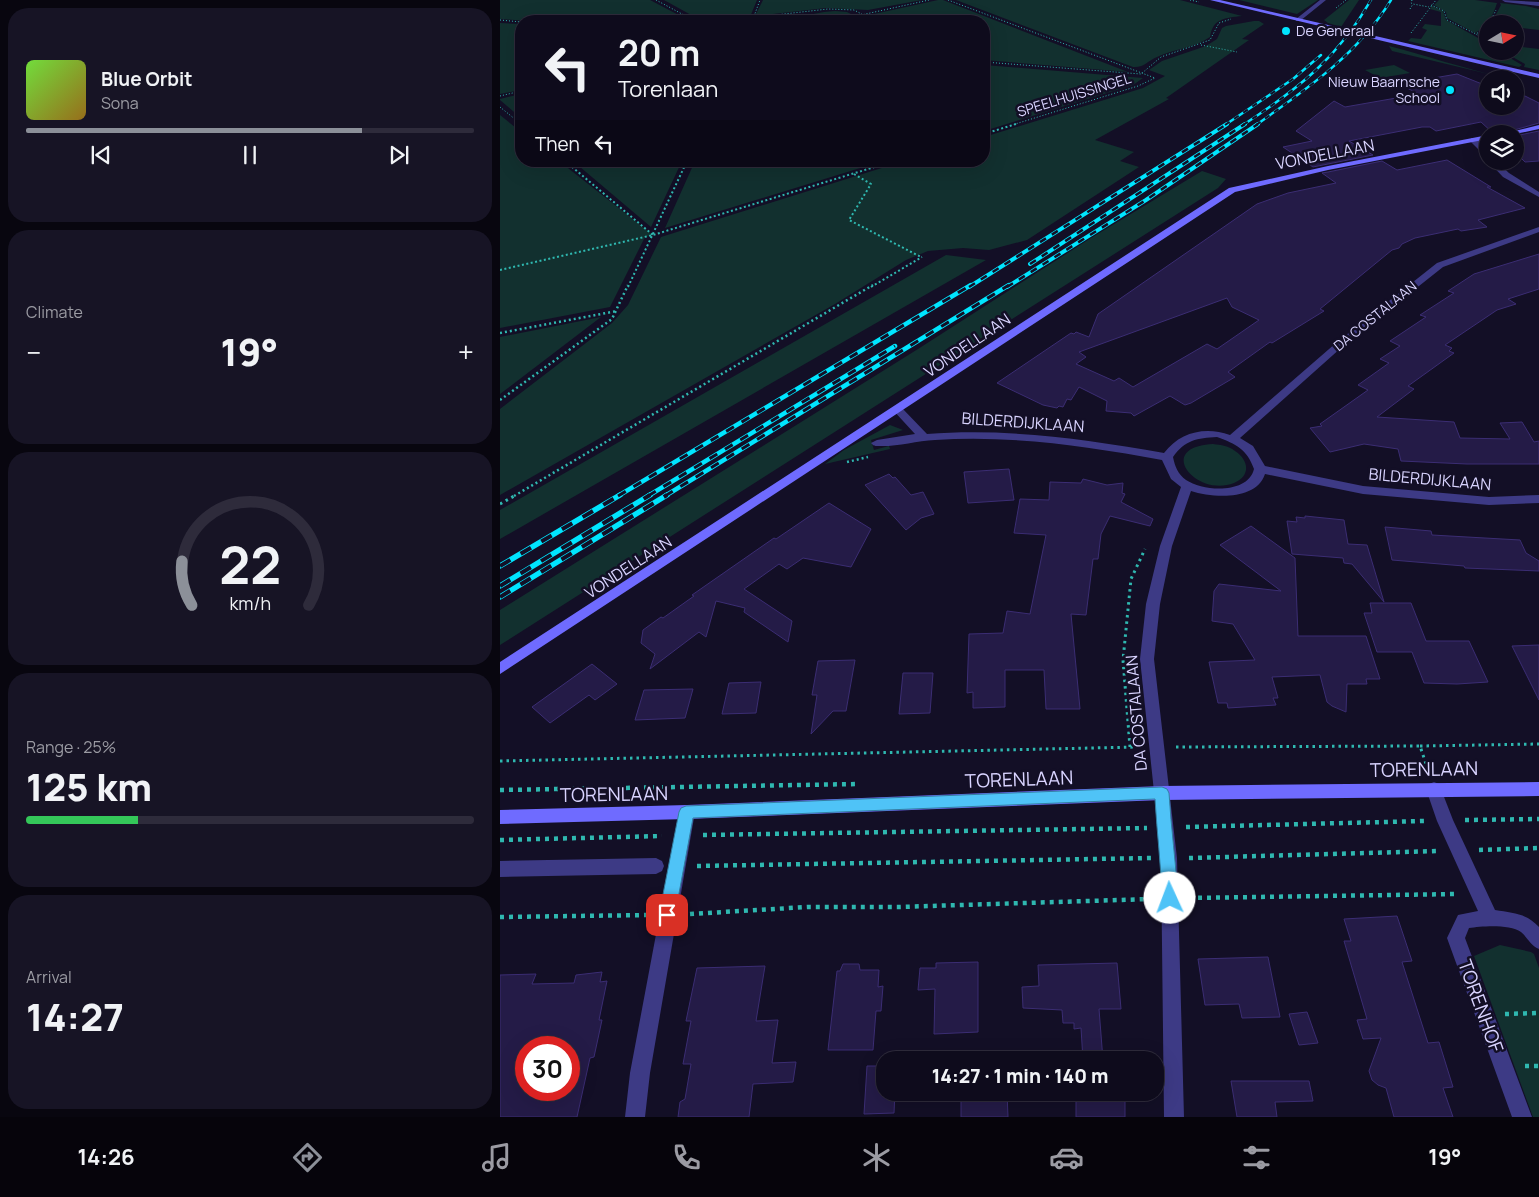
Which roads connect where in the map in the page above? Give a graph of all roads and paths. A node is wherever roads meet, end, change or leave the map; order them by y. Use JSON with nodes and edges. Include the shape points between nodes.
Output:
{"nodes":[{"id":1,"x":656,"y":0,"type":"edge"},
{"id":2,"x":760,"y":0,"type":"edge"},
{"id":3,"x":929,"y":0,"type":"edge"},
{"id":4,"x":948,"y":0,"type":"edge"},
{"id":5,"x":1213,"y":0,"type":"edge"},
{"id":6,"x":1323,"y":0,"type":"edge"},
{"id":7,"x":1412,"y":0,"type":"edge"},
{"id":8,"x":1436,"y":0,"type":"edge"},
{"id":9,"x":1505,"y":0,"type":"edge"},
{"id":10,"x":1412,"y":4,"type":"junction"},
{"id":11,"x":1539,"y":4,"type":"edge"},
{"id":12,"x":1430,"y":6,"type":"junction"},
{"id":13,"x":1410,"y":9,"type":"dead end"},
{"id":14,"x":863,"y":14,"type":"junction"},
{"id":15,"x":684,"y":15,"type":"edge"},
{"id":16,"x":754,"y":15,"type":"edge"},
{"id":17,"x":783,"y":15,"type":"edge"},
{"id":18,"x":859,"y":15,"type":"edge"},
{"id":19,"x":987,"y":15,"type":"edge"},
{"id":20,"x":990,"y":16,"type":"edge"},
{"id":21,"x":1237,"y":18,"type":"dead end"},
{"id":22,"x":500,"y":20,"type":"edge"},
{"id":23,"x":1298,"y":20,"type":"junction"},
{"id":24,"x":515,"y":21,"type":"edge"},
{"id":25,"x":1479,"y":32,"type":"edge"},
{"id":26,"x":1476,"y":34,"type":"junction"},
{"id":27,"x":1366,"y":36,"type":"junction"},
{"id":28,"x":1479,"y":36,"type":"edge"},
{"id":29,"x":1402,"y":44,"type":"junction"},
{"id":30,"x":1201,"y":45,"type":"junction"},
{"id":31,"x":1237,"y":52,"type":"dead end"},
{"id":32,"x":990,"y":62,"type":"edge"},
{"id":33,"x":1141,"y":74,"type":"junction"},
{"id":34,"x":1539,"y":76,"type":"edge"},
{"id":35,"x":1539,"y":82,"type":"edge"},
{"id":36,"x":515,"y":92,"type":"edge"},
{"id":37,"x":500,"y":96,"type":"edge"},
{"id":38,"x":500,"y":107,"type":"edge"},
{"id":39,"x":515,"y":119,"type":"edge"},
{"id":40,"x":1539,"y":127,"type":"edge"},
{"id":41,"x":1524,"y":130,"type":"edge"},
{"id":42,"x":990,"y":132,"type":"edge"},
{"id":43,"x":1479,"y":139,"type":"edge"},
{"id":44,"x":1474,"y":140,"type":"junction"},
{"id":45,"x":1479,"y":146,"type":"edge"},
{"id":46,"x":572,"y":167,"type":"edge"},
{"id":47,"x":683,"y":167,"type":"edge"},
{"id":48,"x":876,"y":167,"type":"edge"},
{"id":49,"x":1501,"y":170,"type":"edge"},
{"id":50,"x":854,"y":174,"type":"junction"},
{"id":51,"x":1539,"y":195,"type":"edge"},
{"id":52,"x":1539,"y":229,"type":"edge"},
{"id":53,"x":654,"y":235,"type":"junction"},
{"id":54,"x":500,"y":270,"type":"edge"},
{"id":55,"x":618,"y":310,"type":"junction"},
{"id":56,"x":500,"y":333,"type":"edge"},
{"id":57,"x":500,"y":400,"type":"edge"},
{"id":58,"x":897,"y":409,"type":"junction"},
{"id":59,"x":923,"y":436,"type":"junction"},
{"id":60,"x":1232,"y":439,"type":"junction"},
{"id":61,"x":877,"y":443,"type":"dead end"},
{"id":62,"x":878,"y":455,"type":"dead end"},
{"id":63,"x":1167,"y":457,"type":"junction"},
{"id":64,"x":839,"y":464,"type":"dead end"},
{"id":65,"x":1260,"y":470,"type":"junction"},
{"id":66,"x":1187,"y":486,"type":"junction"},
{"id":67,"x":1539,"y":498,"type":"edge"},
{"id":68,"x":500,"y":504,"type":"edge"},
{"id":69,"x":1146,"y":546,"type":"dead end"},
{"id":70,"x":500,"y":669,"type":"edge"},
{"id":71,"x":1539,"y":744,"type":"edge"},
{"id":72,"x":1420,"y":746,"type":"junction"},
{"id":73,"x":1130,"y":747,"type":"junction"},
{"id":74,"x":1157,"y":747,"type":"junction"},
{"id":75,"x":500,"y":761,"type":"edge"},
{"id":76,"x":1432,"y":781,"type":"junction"},
{"id":77,"x":1539,"y":789,"type":"edge"},
{"id":78,"x":1162,"y":793,"type":"junction"},
{"id":79,"x":686,"y":812,"type":"junction"},
{"id":80,"x":500,"y":816,"type":"edge"},
{"id":81,"x":1539,"y":819,"type":"edge"},
{"id":82,"x":1445,"y":821,"type":"junction"},
{"id":83,"x":1164,"y":828,"type":"junction"},
{"id":84,"x":681,"y":836,"type":"junction"},
{"id":85,"x":500,"y":840,"type":"edge"},
{"id":86,"x":1539,"y":848,"type":"edge"},
{"id":87,"x":1459,"y":850,"type":"junction"},
{"id":88,"x":1169,"y":858,"type":"junction"},
{"id":89,"x":656,"y":866,"type":"dead end"},
{"id":90,"x":676,"y":866,"type":"junction"},
{"id":91,"x":500,"y":869,"type":"edge"},
{"id":92,"x":1479,"y":893,"type":"junction"},
{"id":93,"x":1170,"y":898,"type":"junction"},
{"id":94,"x":667,"y":915,"type":"junction"},
{"id":95,"x":500,"y":916,"type":"edge"},
{"id":96,"x":1490,"y":917,"type":"junction"},
{"id":97,"x":1539,"y":940,"type":"edge"},
{"id":98,"x":1539,"y":1013,"type":"edge"},
{"id":99,"x":1484,"y":1014,"type":"junction"},
{"id":100,"x":635,"y":1117,"type":"edge"},
{"id":101,"x":1174,"y":1117,"type":"edge"},
{"id":102,"x":1522,"y":1117,"type":"edge"}],
"edges":[{"from":1,"to":15,"type":"path"},
{"from":2,"to":16,"type":"path"},
{"from":3,"to":14,"type":"path"},
{"from":4,"to":19,"type":"path"},
{"from":5,"to":23,"type":"main road"},
{"from":6,"to":23,"type":"street"},
{"from":7,"to":10,"type":"path"},
{"from":8,"to":12,"type":"path"},
{"from":9,"to":11,"type":"street"},
{"from":10,"to":12,"type":"path"},
{"from":10,"to":13,"type":"path"},
{"from":12,"to":26,"type":"path","via":[[1444,11],[1447,20]]},
{"from":12,"to":29,"type":"path"},
{"from":14,"to":17,"type":"path","via":[[854,10],[828,9]]},
{"from":14,"to":18,"type":"path"},
{"from":20,"to":33,"type":"path"},
{"from":21,"to":30,"type":"path","via":[[1219,23],[1212,38]]},
{"from":22,"to":24,"type":"path"},
{"from":23,"to":27,"type":"main road"},
{"from":25,"to":26,"type":"path"},
{"from":26,"to":28,"type":"path"},
{"from":27,"to":29,"type":"main road"},
{"from":27,"to":35,"type":"main road"},
{"from":29,"to":34,"type":"main road"},
{"from":30,"to":31,"type":"path"},
{"from":30,"to":33,"type":"path","via":[[1161,58]]},
{"from":32,"to":33,"type":"path"},
{"from":33,"to":42,"type":"path","name":"SPEELHUISSINGEL","via":[[1155,78]]},
{"from":36,"to":37,"type":"path"},
{"from":38,"to":39,"type":"path"},
{"from":40,"to":41,"type":"main road"},
{"from":43,"to":44,"type":"main road","name":"VONDELLAAN"},
{"from":44,"to":45,"type":"street"},
{"from":44,"to":58,"type":"main road","name":"VONDELLAAN","via":[[1232,190]]},
{"from":46,"to":53,"type":"path"},
{"from":47,"to":53,"type":"path"},
{"from":48,"to":50,"type":"path"},
{"from":49,"to":51,"type":"street"},
{"from":50,"to":53,"type":"path"},
{"from":50,"to":68,"type":"path","via":[[872,184],[849,220],[922,257]]},
{"from":52,"to":60,"type":"street","name":"DA COSTALAAN","via":[[1440,265],[1339,345]]},
{"from":53,"to":54,"type":"path"},
{"from":53,"to":55,"type":"path"},
{"from":55,"to":56,"type":"path"},
{"from":55,"to":57,"type":"path","via":[[612,319]]},
{"from":58,"to":59,"type":"street"},
{"from":58,"to":70,"type":"main road","name":"VONDELLAAN"},
{"from":59,"to":61,"type":"street","name":"BILDERDIJKLAAN"},
{"from":59,"to":63,"type":"street","name":"BILDERDIJKLAAN","via":[[1006,434],[1093,443]]},
{"from":60,"to":63,"type":"street","via":[[1218,434],[1192,435],[1176,443]]},
{"from":60,"to":65,"type":"street","via":[[1242,442],[1254,454]]},
{"from":62,"to":64,"type":"path"},
{"from":63,"to":66,"type":"street","via":[[1169,468]]},
{"from":65,"to":66,"type":"street","via":[[1255,481],[1240,490],[1204,492]]},
{"from":65,"to":67,"type":"street","name":"BILDERDIJKLAAN","via":[[1363,490],[1489,501]]},
{"from":66,"to":74,"type":"street","name":"DA COSTALAAN","via":[[1166,546],[1147,659]]},
{"from":69,"to":73,"type":"path","via":[[1131,579],[1123,660]]},
{"from":71,"to":72,"type":"path"},
{"from":72,"to":74,"type":"path"},
{"from":72,"to":76,"type":"path"},
{"from":73,"to":74,"type":"path"},
{"from":73,"to":75,"type":"path"},
{"from":74,"to":78,"type":"street","name":"DA COSTALAAN"},
{"from":76,"to":77,"type":"main road","name":"TORENLAAN"},
{"from":76,"to":78,"type":"main road","name":"TORENLAAN"},
{"from":76,"to":82,"type":"street"},
{"from":78,"to":79,"type":"main road","name":"TORENLAAN"},
{"from":78,"to":83,"type":"street","name":"DA COSTALAAN"},
{"from":79,"to":80,"type":"main road","name":"TORENLAAN"},
{"from":79,"to":84,"type":"street"},
{"from":81,"to":82,"type":"path"},
{"from":82,"to":83,"type":"path"},
{"from":82,"to":87,"type":"street"},
{"from":83,"to":84,"type":"path"},
{"from":83,"to":88,"type":"street","name":"DA COSTALAAN"},
{"from":84,"to":85,"type":"path"},
{"from":84,"to":90,"type":"street"},
{"from":86,"to":87,"type":"path"},
{"from":87,"to":88,"type":"path"},
{"from":87,"to":92,"type":"street"},
{"from":88,"to":90,"type":"path"},
{"from":88,"to":93,"type":"street","name":"DA COSTALAAN"},
{"from":89,"to":91,"type":"street"},
{"from":90,"to":94,"type":"street"},
{"from":92,"to":93,"type":"path"},
{"from":92,"to":96,"type":"street"},
{"from":93,"to":94,"type":"path","via":[[807,907]]},
{"from":93,"to":101,"type":"street","name":"DA COSTALAAN"},
{"from":94,"to":95,"type":"path"},
{"from":94,"to":100,"type":"street"},
{"from":96,"to":97,"type":"street","name":"TORENHOF","via":[[1525,924]]},
{"from":96,"to":99,"type":"street","name":"TORENHOF","via":[[1464,921],[1456,938]]},
{"from":98,"to":99,"type":"path"},
{"from":99,"to":102,"type":"street","name":"TORENHOF"}]}
